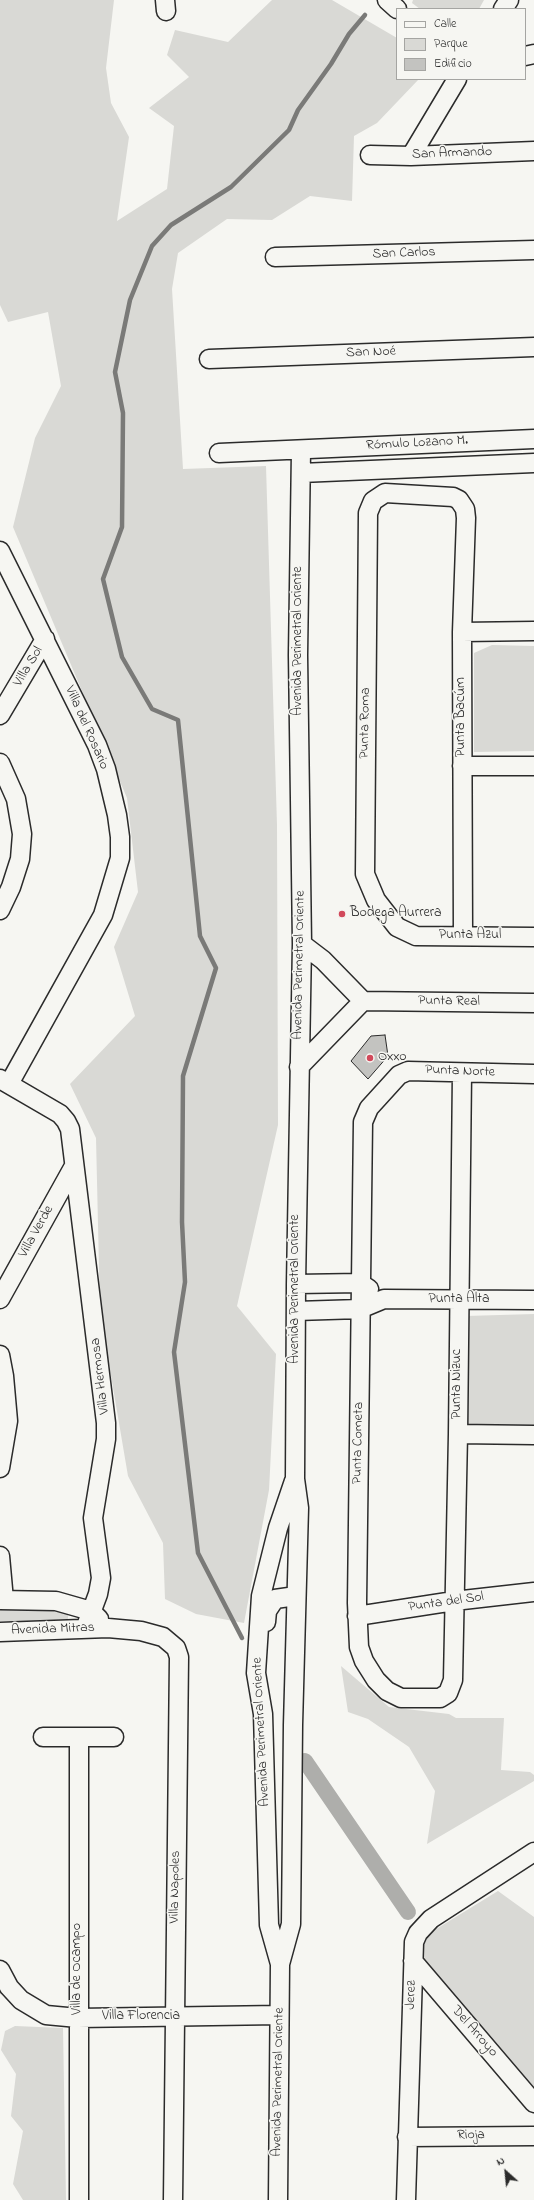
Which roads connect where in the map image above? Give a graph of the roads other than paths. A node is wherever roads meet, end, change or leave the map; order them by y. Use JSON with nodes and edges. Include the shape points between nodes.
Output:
{"nodes":[{"id":1,"x":387,"y":0,"type":"edge"},
{"id":2,"x":396,"y":8,"type":"edge"},
{"id":3,"x":456,"y":80,"type":"edge"},
{"id":4,"x":534,"y":151,"type":"edge"},
{"id":5,"x":370,"y":155,"type":"dead end"},
{"id":6,"x":411,"y":156,"type":"junction"},
{"id":7,"x":534,"y":250,"type":"edge"},
{"id":8,"x":275,"y":257,"type":"dead end"},
{"id":9,"x":534,"y":347,"type":"edge"},
{"id":10,"x":209,"y":359,"type":"dead end"},
{"id":11,"x":534,"y":439,"type":"edge"},
{"id":12,"x":301,"y":450,"type":"junction"},
{"id":13,"x":219,"y":453,"type":"dead end"},
{"id":14,"x":534,"y":463,"type":"edge"},
{"id":15,"x":301,"y":474,"type":"junction"},
{"id":16,"x":459,"y":500,"type":"joint"},
{"id":17,"x":0,"y":551,"type":"edge"},
{"id":18,"x":534,"y":631,"type":"edge"},
{"id":19,"x":462,"y":632,"type":"junction"},
{"id":20,"x":45,"y":640,"type":"junction"},
{"id":21,"x":0,"y":715,"type":"edge"},
{"id":22,"x":0,"y":763,"type":"edge"},
{"id":23,"x":462,"y":766,"type":"junction"},
{"id":24,"x":534,"y":766,"type":"edge"},
{"id":25,"x":0,"y":910,"type":"edge"},
{"id":26,"x":406,"y":932,"type":"joint"},
{"id":27,"x":463,"y":935,"type":"junction"},
{"id":28,"x":534,"y":936,"type":"edge"},
{"id":29,"x":302,"y":944,"type":"junction"},
{"id":30,"x":363,"y":1001,"type":"junction"},
{"id":31,"x":534,"y":1003,"type":"edge"},
{"id":32,"x":298,"y":1066,"type":"junction"},
{"id":33,"x":462,"y":1074,"type":"junction"},
{"id":34,"x":534,"y":1074,"type":"edge"},
{"id":35,"x":5,"y":1082,"type":"edge"},
{"id":36,"x":363,"y":1122,"type":"joint"},
{"id":37,"x":74,"y":1166,"type":"junction"},
{"id":38,"x":360,"y":1283,"type":"junction"},
{"id":39,"x":296,"y":1284,"type":"junction"},
{"id":40,"x":0,"y":1299,"type":"edge"},
{"id":41,"x":384,"y":1299,"type":"junction"},
{"id":42,"x":534,"y":1300,"type":"edge"},
{"id":43,"x":458,"y":1301,"type":"junction"},
{"id":44,"x":360,"y":1308,"type":"junction"},
{"id":45,"x":296,"y":1311,"type":"junction"},
{"id":46,"x":0,"y":1355,"type":"edge"},
{"id":47,"x":458,"y":1434,"type":"junction"},
{"id":48,"x":534,"y":1435,"type":"edge"},
{"id":49,"x":0,"y":1468,"type":"edge"},
{"id":50,"x":295,"y":1479,"type":"junction"},
{"id":51,"x":0,"y":1556,"type":"edge"},
{"id":52,"x":534,"y":1592,"type":"edge"},
{"id":53,"x":296,"y":1596,"type":"junction"},
{"id":54,"x":2,"y":1600,"type":"edge"},
{"id":55,"x":454,"y":1601,"type":"junction"},
{"id":56,"x":91,"y":1611,"type":"junction"},
{"id":57,"x":357,"y":1616,"type":"junction"},
{"id":58,"x":108,"y":1628,"type":"junction"},
{"id":59,"x":85,"y":1629,"type":"junction"},
{"id":60,"x":0,"y":1632,"type":"edge"},
{"id":61,"x":448,"y":1693,"type":"joint"},
{"id":62,"x":263,"y":1714,"type":"junction"},
{"id":63,"x":43,"y":1737,"type":"dead end"},
{"id":64,"x":114,"y":1737,"type":"dead end"},
{"id":65,"x":79,"y":1738,"type":"junction"},
{"id":66,"x":534,"y":1852,"type":"edge"},
{"id":67,"x":413,"y":1961,"type":"junction"},
{"id":68,"x":280,"y":1964,"type":"junction"},
{"id":69,"x":0,"y":1970,"type":"edge"},
{"id":70,"x":279,"y":2015,"type":"junction"},
{"id":71,"x":175,"y":2017,"type":"junction"},
{"id":72,"x":78,"y":2018,"type":"junction"},
{"id":73,"x":534,"y":2104,"type":"edge"},
{"id":74,"x":534,"y":2136,"type":"edge"},
{"id":75,"x":407,"y":2137,"type":"junction"},
{"id":76,"x":79,"y":2200,"type":"edge"},
{"id":77,"x":173,"y":2200,"type":"edge"},
{"id":78,"x":278,"y":2200,"type":"edge"},
{"id":79,"x":406,"y":2200,"type":"edge"}],
"edges":[{"from":1,"to":2,"type":"street"},
{"from":3,"to":6,"type":"street"},
{"from":4,"to":6,"type":"street","name":"San Armando"},
{"from":5,"to":6,"type":"street","name":"San Armando"},
{"from":7,"to":8,"type":"street","name":"San Carlos"},
{"from":9,"to":10,"type":"street","name":"San Noé"},
{"from":11,"to":12,"type":"street","name":"Rómulo Lozano M."},
{"from":12,"to":13,"type":"street","name":"Rómulo Lozano M."},
{"from":12,"to":15,"type":"street","name":"Avenida Perimetral Oriente"},
{"from":14,"to":15,"type":"street"},
{"from":15,"to":29,"type":"street","name":"Avenida Perimetral Oriente","via":[[298,655]]},
{"from":16,"to":19,"type":"street","name":"Punta Bacúm","via":[[466,518]]},
{"from":16,"to":26,"type":"street","name":"Punta Roma","via":[[446,496],[385,493],[373,501],[368,513],[365,874],[376,900],[397,927]]},
{"from":17,"to":20,"type":"street","name":"Villa del Rosario"},
{"from":18,"to":19,"type":"street"},
{"from":19,"to":23,"type":"street","name":"Punta Bacúm"},
{"from":20,"to":21,"type":"street","name":"Villa Sol"},
{"from":20,"to":35,"type":"street","name":"Villa del Rosario","via":[[97,745],[106,769],[117,815],[120,858],[103,915]]},
{"from":22,"to":25,"type":"street","via":[[16,799],[22,834],[20,859]]},
{"from":23,"to":24,"type":"street"},
{"from":23,"to":27,"type":"street","name":"Punta Bacúm"},
{"from":26,"to":27,"type":"street","name":"Punta Azul","via":[[416,936]]},
{"from":27,"to":28,"type":"street","name":"Punta Azul"},
{"from":29,"to":30,"type":"street","via":[[323,960]]},
{"from":29,"to":32,"type":"street","name":"Avenida Perimetral Oriente"},
{"from":30,"to":31,"type":"street","name":"Punta Real"},
{"from":30,"to":32,"type":"street"},
{"from":32,"to":39,"type":"street","name":"Avenida Perimetral Oriente"},
{"from":33,"to":34,"type":"street","name":"Punta Norte"},
{"from":33,"to":36,"type":"street","name":"Punta Norte","via":[[408,1071],[399,1075],[369,1108]]},
{"from":33,"to":43,"type":"street","name":"Punta Nizuc"},
{"from":35,"to":37,"type":"street","name":"Villa Hermosa","via":[[60,1114],[66,1121],[70,1130]]},
{"from":36,"to":38,"type":"street","name":"Punta Cometa"},
{"from":37,"to":40,"type":"street","name":"Villa Verde"},
{"from":37,"to":56,"type":"street","name":"Villa Hermosa","via":[[106,1423],[106,1439],[94,1498],[93,1518],[101,1578]]},
{"from":38,"to":39,"type":"street"},
{"from":38,"to":41,"type":"street"},
{"from":38,"to":44,"type":"street","name":"Punta Cometa"},
{"from":39,"to":45,"type":"street","name":"Avenida Perimetral Oriente"},
{"from":41,"to":43,"type":"street","name":"Punta Alta"},
{"from":41,"to":44,"type":"street","name":"Punta Alta"},
{"from":42,"to":43,"type":"street","name":"Punta Alta"},
{"from":43,"to":47,"type":"street","name":"Punta Nizuc"},
{"from":44,"to":45,"type":"street","name":"Punta Alta"},
{"from":44,"to":57,"type":"street","name":"Punta Cometa"},
{"from":45,"to":50,"type":"street","name":"Avenida Perimetral Oriente"},
{"from":46,"to":49,"type":"street","via":[[8,1421]]},
{"from":47,"to":48,"type":"street"},
{"from":47,"to":55,"type":"street","name":"Punta Nizuc"},
{"from":50,"to":53,"type":"street","name":"Avenida Perimetral Oriente","via":[[299,1508]]},
{"from":50,"to":62,"type":"street","name":"Avenida Perimetral Oriente","via":[[278,1528],[261,1596],[256,1673]]},
{"from":51,"to":54,"type":"street"},
{"from":52,"to":55,"type":"street","name":"Punta del Sol"},
{"from":53,"to":62,"type":"street","via":[[275,1599],[267,1611]]},
{"from":53,"to":68,"type":"street","name":"Avenida Perimetral Oriente","via":[[291,1924]]},
{"from":54,"to":56,"type":"street","name":"Avenida Mitras","via":[[56,1601]]},
{"from":55,"to":57,"type":"street","name":"Punta del Sol"},
{"from":55,"to":61,"type":"street","name":"Punta Nizuc","via":[[453,1680]]},
{"from":56,"to":58,"type":"street","name":"Avenida Mitras"},
{"from":56,"to":59,"type":"street","name":"Villa Hermosa"},
{"from":57,"to":61,"type":"street","name":"Punta Cometa","via":[[359,1647],[364,1661],[376,1680],[387,1691],[401,1698],[440,1698]]},
{"from":58,"to":59,"type":"street","name":"Avenida Mitras"},
{"from":58,"to":71,"type":"street","name":"Villa Napoles","via":[[141,1631],[163,1637],[176,1648],[179,1658]]},
{"from":59,"to":60,"type":"street","name":"Avenida Mitras"},
{"from":62,"to":68,"type":"street","name":"Avenida Perimetral Oriente","via":[[268,1925]]},
{"from":63,"to":65,"type":"street"},
{"from":64,"to":65,"type":"street"},
{"from":65,"to":72,"type":"street","name":"Villa de Ocampo"},
{"from":66,"to":67,"type":"street","name":"Jerez","via":[[423,1926],[414,1942]]},
{"from":67,"to":73,"type":"street","name":"Del Arroyo"},
{"from":67,"to":75,"type":"street","name":"Jerez"},
{"from":68,"to":70,"type":"street","name":"Avenida Perimetral Oriente"},
{"from":69,"to":72,"type":"street","name":"Villa Florencia","via":[[12,1991],[29,2007],[46,2015]]},
{"from":70,"to":71,"type":"street","name":"Villa Florencia"},
{"from":70,"to":78,"type":"street","name":"Avenida Perimetral Oriente"},
{"from":71,"to":72,"type":"street","name":"Villa Florencia"},
{"from":71,"to":77,"type":"street","name":"Villa Napoles"},
{"from":72,"to":76,"type":"street","name":"Villa de Ocampo"},
{"from":74,"to":75,"type":"street","name":"Rioja"},
{"from":75,"to":79,"type":"street","name":"Jerez"}]}
